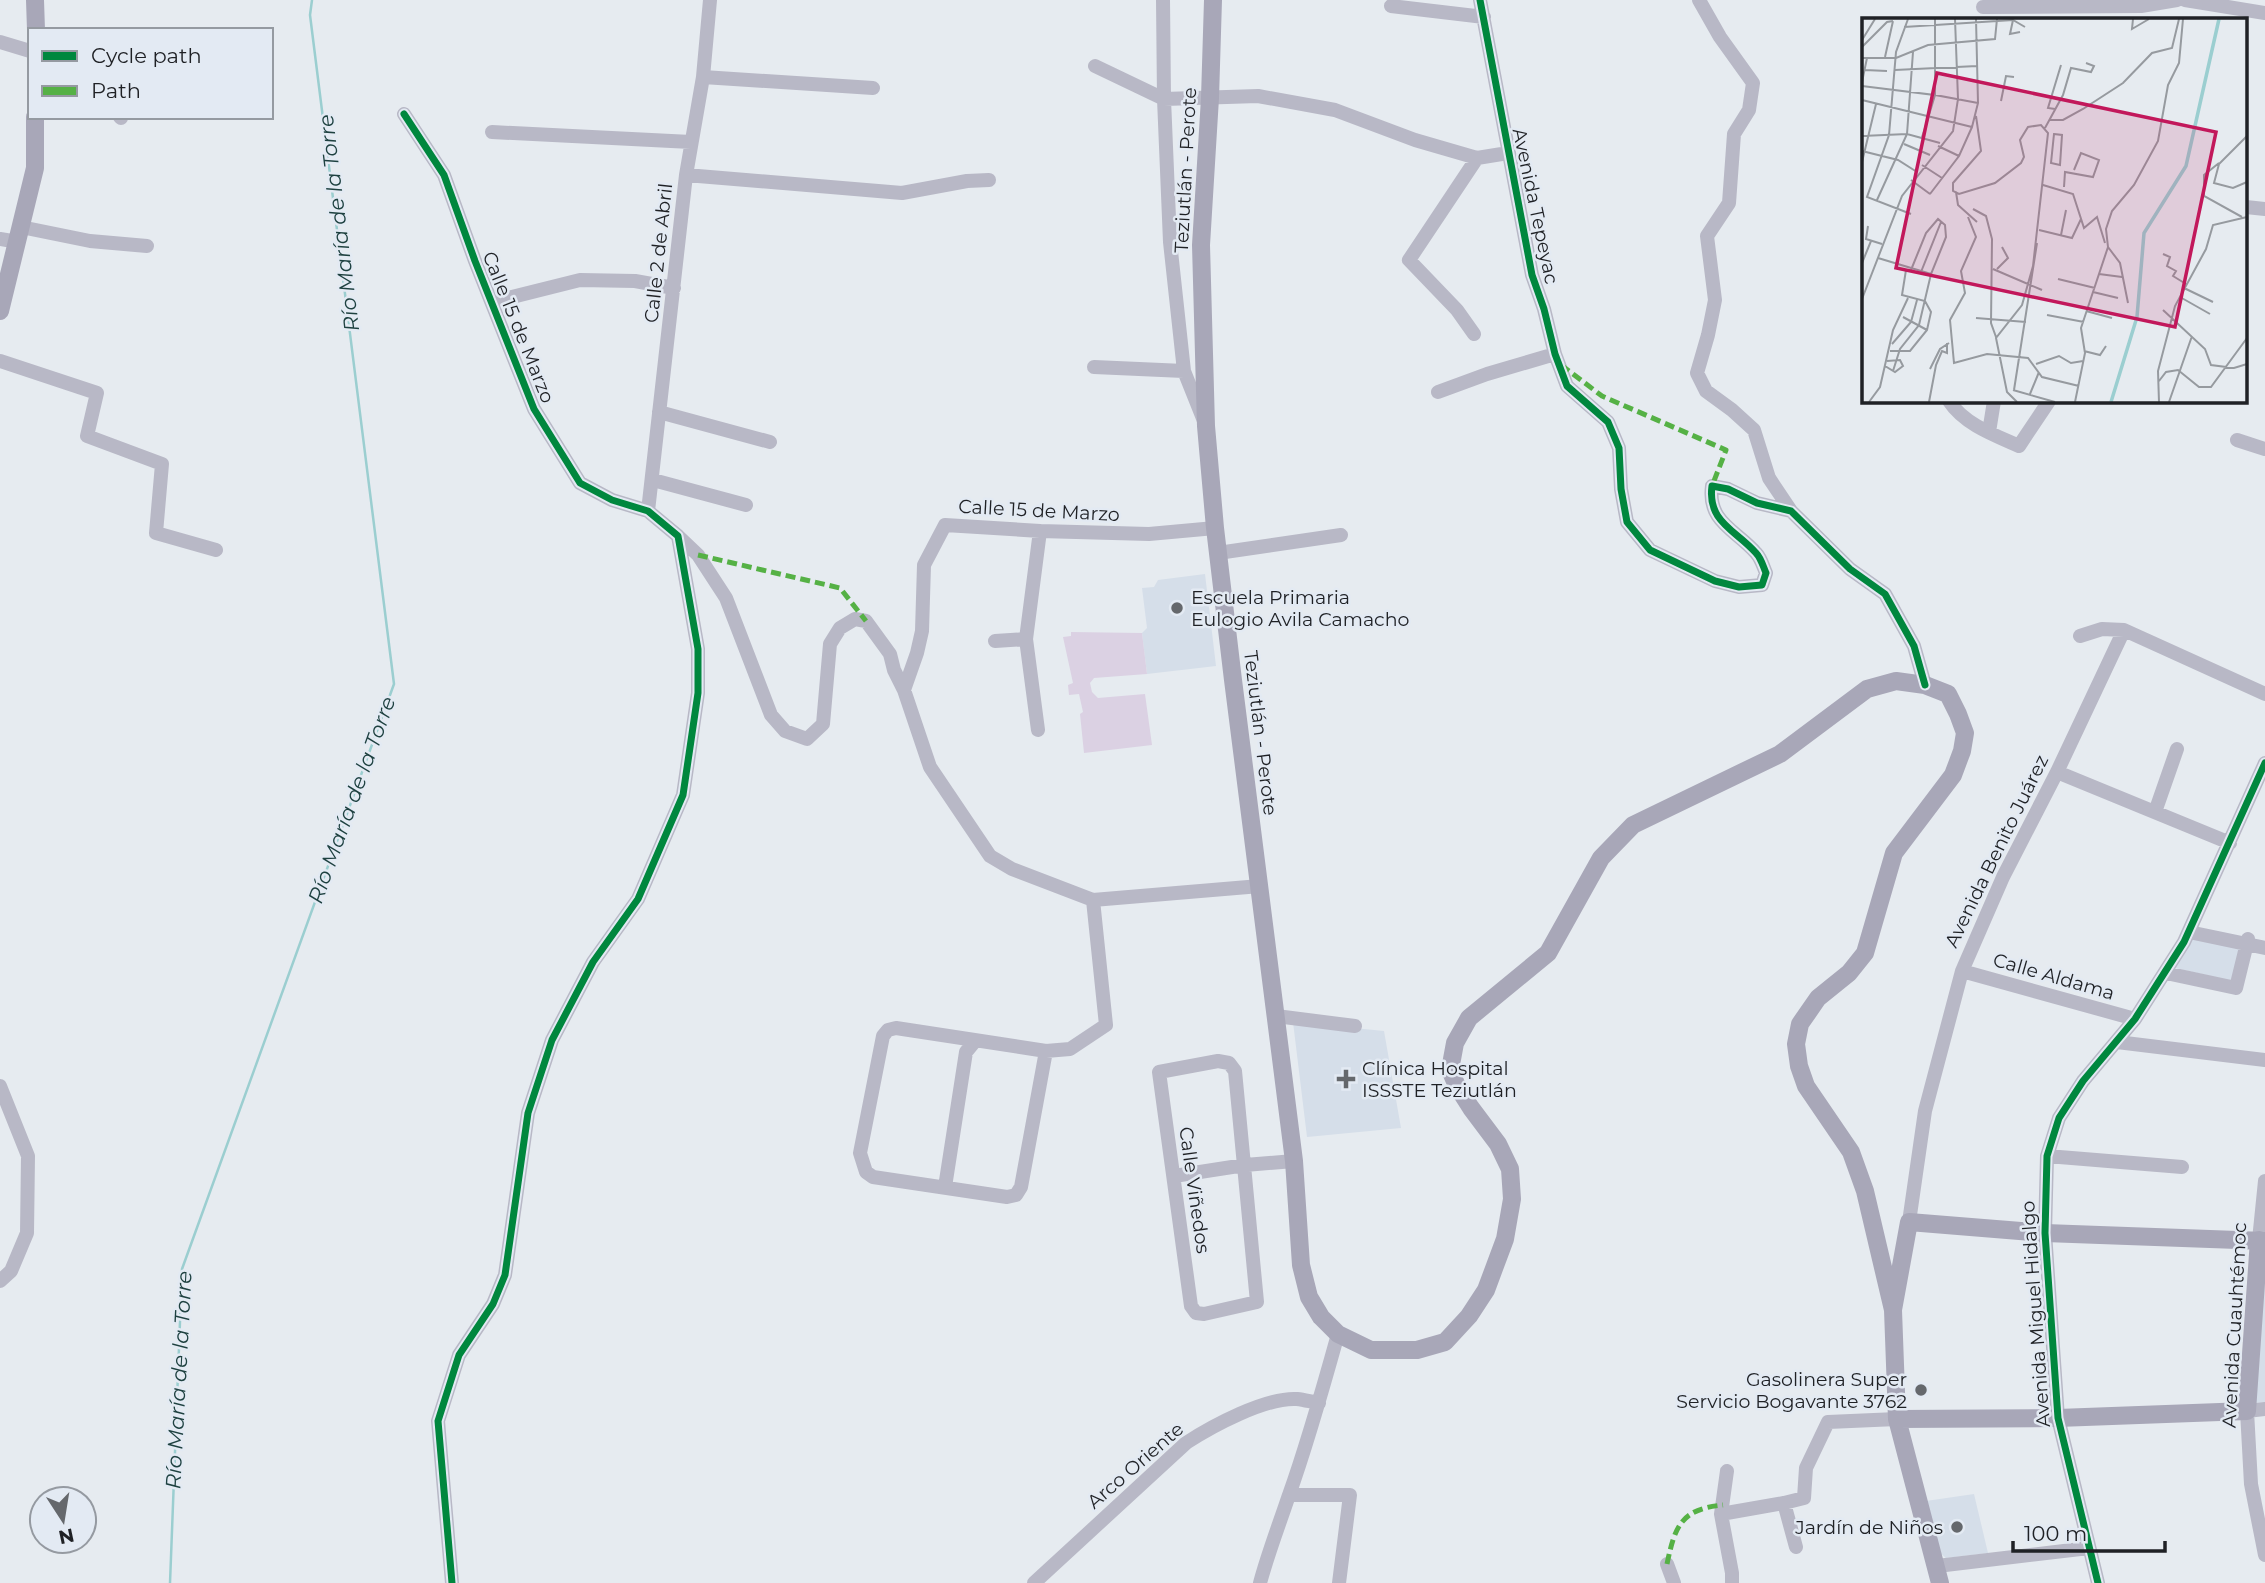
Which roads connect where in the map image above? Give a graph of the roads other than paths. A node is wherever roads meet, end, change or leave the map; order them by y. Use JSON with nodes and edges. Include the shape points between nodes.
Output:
{"nodes":[{"id":1,"x":35,"y":0,"type":"edge"},
{"id":2,"x":710,"y":0,"type":"edge"},
{"id":3,"x":1163,"y":0,"type":"edge"},
{"id":4,"x":1213,"y":0,"type":"edge"},
{"id":5,"x":1480,"y":0,"type":"edge"},
{"id":6,"x":1699,"y":0,"type":"edge"},
{"id":7,"x":2177,"y":0,"type":"edge"},
{"id":8,"x":2185,"y":0,"type":"edge"},
{"id":9,"x":1391,"y":6,"type":"dead end"},
{"id":10,"x":1983,"y":9,"type":"edge"},
{"id":11,"x":2059,"y":13,"type":"edge"},
{"id":12,"x":2140,"y":13,"type":"edge"},
{"id":13,"x":2265,"y":13,"type":"edge"},
{"id":14,"x":1484,"y":17,"type":"junction"},
{"id":15,"x":36,"y":28,"type":"edge"},
{"id":16,"x":0,"y":42,"type":"edge"},
{"id":17,"x":28,"y":50,"type":"edge"},
{"id":18,"x":1095,"y":66,"type":"dead end"},
{"id":19,"x":703,"y":76,"type":"junction"},
{"id":20,"x":873,"y":88,"type":"dead end"},
{"id":21,"x":1210,"y":98,"type":"junction"},
{"id":22,"x":1164,"y":99,"type":"junction"},
{"id":23,"x":404,"y":114,"type":"dead end"},
{"id":24,"x":35,"y":119,"type":"edge"},
{"id":25,"x":492,"y":132,"type":"dead end"},
{"id":26,"x":691,"y":142,"type":"junction"},
{"id":27,"x":1508,"y":153,"type":"junction"},
{"id":28,"x":1476,"y":158,"type":"junction"},
{"id":29,"x":686,"y":175,"type":"junction"},
{"id":30,"x":989,"y":180,"type":"dead end"},
{"id":31,"x":13,"y":236,"type":"edge"},
{"id":32,"x":147,"y":246,"type":"dead end"},
{"id":33,"x":674,"y":288,"type":"junction"},
{"id":34,"x":492,"y":302,"type":"junction"},
{"id":35,"x":0,"y":311,"type":"edge"},
{"id":36,"x":1474,"y":334,"type":"dead end"},
{"id":37,"x":1555,"y":355,"type":"junction"},
{"id":38,"x":0,"y":360,"type":"edge"},
{"id":39,"x":1094,"y":367,"type":"dead end"},
{"id":40,"x":1184,"y":371,"type":"junction"},
{"id":41,"x":1438,"y":392,"type":"dead end"},
{"id":42,"x":1951,"y":402,"type":"edge"},
{"id":43,"x":1994,"y":402,"type":"edge"},
{"id":44,"x":2048,"y":402,"type":"edge"},
{"id":45,"x":659,"y":412,"type":"junction"},
{"id":46,"x":1206,"y":426,"type":"junction"},
{"id":47,"x":1989,"y":432,"type":"junction"},
{"id":48,"x":2236,"y":440,"type":"dead end"},
{"id":49,"x":770,"y":442,"type":"dead end"},
{"id":50,"x":2265,"y":449,"type":"edge"},
{"id":51,"x":653,"y":480,"type":"junction"},
{"id":52,"x":746,"y":505,"type":"dead end"},
{"id":53,"x":649,"y":511,"type":"junction"},
{"id":54,"x":1791,"y":511,"type":"junction"},
{"id":55,"x":1215,"y":528,"type":"junction"},
{"id":56,"x":1040,"y":531,"type":"junction"},
{"id":57,"x":1341,"y":535,"type":"dead end"},
{"id":58,"x":678,"y":536,"type":"junction"},
{"id":59,"x":216,"y":550,"type":"dead end"},
{"id":60,"x":1218,"y":553,"type":"junction"},
{"id":61,"x":2124,"y":630,"type":"junction"},
{"id":62,"x":2080,"y":636,"type":"dead end"},
{"id":63,"x":1026,"y":639,"type":"junction"},
{"id":64,"x":995,"y":640,"type":"dead end"},
{"id":65,"x":1925,"y":685,"type":"junction"},
{"id":66,"x":904,"y":690,"type":"junction"},
{"id":67,"x":2265,"y":694,"type":"edge"},
{"id":68,"x":1038,"y":730,"type":"dead end"},
{"id":69,"x":2177,"y":750,"type":"dead end"},
{"id":70,"x":2265,"y":762,"type":"edge"},
{"id":71,"x":2057,"y":772,"type":"junction"},
{"id":72,"x":2261,"y":784,"type":"edge"},
{"id":73,"x":2155,"y":812,"type":"junction"},
{"id":74,"x":2230,"y":843,"type":"junction"},
{"id":75,"x":1260,"y":886,"type":"junction"},
{"id":76,"x":1093,"y":900,"type":"junction"},
{"id":77,"x":2190,"y":929,"type":"junction"},
{"id":78,"x":2245,"y":941,"type":"junction"},
{"id":79,"x":2265,"y":942,"type":"edge"},
{"id":80,"x":2265,"y":948,"type":"edge"},
{"id":81,"x":1962,"y":971,"type":"junction"},
{"id":82,"x":2166,"y":972,"type":"junction"},
{"id":83,"x":1276,"y":1016,"type":"junction"},
{"id":84,"x":2135,"y":1019,"type":"junction"},
{"id":85,"x":1355,"y":1026,"type":"dead end"},
{"id":86,"x":975,"y":1041,"type":"junction"},
{"id":87,"x":2117,"y":1042,"type":"junction"},
{"id":88,"x":1046,"y":1051,"type":"junction"},
{"id":89,"x":2265,"y":1060,"type":"edge"},
{"id":90,"x":0,"y":1086,"type":"edge"},
{"id":91,"x":2047,"y":1156,"type":"junction"},
{"id":92,"x":1294,"y":1161,"type":"junction"},
{"id":93,"x":1245,"y":1165,"type":"junction"},
{"id":94,"x":2182,"y":1167,"type":"dead end"},
{"id":95,"x":1174,"y":1176,"type":"junction"},
{"id":96,"x":2265,"y":1181,"type":"edge"},
{"id":97,"x":945,"y":1186,"type":"junction"},
{"id":98,"x":1909,"y":1222,"type":"junction"},
{"id":99,"x":2045,"y":1233,"type":"junction"},
{"id":100,"x":2262,"y":1240,"type":"edge"},
{"id":101,"x":0,"y":1280,"type":"edge"},
{"id":102,"x":1893,"y":1310,"type":"junction"},
{"id":103,"x":1338,"y":1334,"type":"junction"},
{"id":104,"x":1319,"y":1403,"type":"junction"},
{"id":105,"x":2256,"y":1410,"type":"edge"},
{"id":106,"x":2058,"y":1418,"type":"junction"},
{"id":107,"x":1897,"y":1419,"type":"junction"},
{"id":108,"x":1727,"y":1471,"type":"dead end"},
{"id":109,"x":1289,"y":1495,"type":"junction"},
{"id":110,"x":1784,"y":1503,"type":"junction"},
{"id":111,"x":1721,"y":1514,"type":"junction"},
{"id":112,"x":1797,"y":1547,"type":"dead end"},
{"id":113,"x":2090,"y":1548,"type":"junction"},
{"id":114,"x":2265,"y":1555,"type":"edge"},
{"id":115,"x":1667,"y":1564,"type":"dead end"},
{"id":116,"x":1938,"y":1575,"type":"edge"},
{"id":117,"x":452,"y":1583,"type":"edge"},
{"id":118,"x":1034,"y":1583,"type":"edge"},
{"id":119,"x":1260,"y":1583,"type":"edge"},
{"id":120,"x":1339,"y":1583,"type":"edge"},
{"id":121,"x":1674,"y":1583,"type":"edge"},
{"id":122,"x":1732,"y":1583,"type":"edge"},
{"id":123,"x":2098,"y":1583,"type":"edge"}],
"edges":[{"from":1,"to":15,"type":"main road"},
{"from":2,"to":19,"type":"street","name":"Calle 2 de Abril"},
{"from":3,"to":22,"type":"street"},
{"from":4,"to":21,"type":"main road","name":"Teziutlán - Perote"},
{"from":5,"to":14,"type":"street","name":"Avenida Tepeyac"},
{"from":6,"to":54,"type":"street","via":[[1753,83],[1749,110],[1734,134],[1729,203],[1707,236],[1715,300],[1697,373],[1706,391],[1754,430],[1769,478]]},
{"from":7,"to":12,"type":"street"},
{"from":8,"to":13,"type":"street"},
{"from":9,"to":14,"type":"street"},
{"from":10,"to":11,"type":"street"},
{"from":11,"to":12,"type":"street"},
{"from":14,"to":27,"type":"street","name":"Avenida Tepeyac"},
{"from":16,"to":17,"type":"street"},
{"from":18,"to":22,"type":"street"},
{"from":19,"to":20,"type":"street"},
{"from":19,"to":26,"type":"street","name":"Calle 2 de Abril"},
{"from":21,"to":22,"type":"street"},
{"from":21,"to":28,"type":"street","via":[[1258,96],[1335,110]]},
{"from":21,"to":46,"type":"main road","name":"Teziutlán - Perote","via":[[1201,245]]},
{"from":22,"to":40,"type":"street","via":[[1170,242]]},
{"from":23,"to":34,"type":"street","name":"Calle 15 de Marzo","via":[[444,175]]},
{"from":24,"to":31,"type":"main road","via":[[35,168]]},
{"from":25,"to":26,"type":"street"},
{"from":26,"to":29,"type":"street","name":"Calle 2 de Abril"},
{"from":27,"to":28,"type":"street"},
{"from":27,"to":37,"type":"street","name":"Avenida Tepeyac","via":[[1532,275]]},
{"from":28,"to":36,"type":"street","via":[[1409,260]]},
{"from":29,"to":30,"type":"street","via":[[902,193]]},
{"from":29,"to":33,"type":"street","name":"Calle 2 de Abril"},
{"from":31,"to":32,"type":"street"},
{"from":31,"to":35,"type":"main road"},
{"from":33,"to":34,"type":"street","via":[[635,281],[580,281]]},
{"from":33,"to":45,"type":"street","name":"Calle 2 de Abril"},
{"from":34,"to":53,"type":"street","name":"Calle 15 de Marzo","via":[[534,410],[580,482],[612,500]]},
{"from":37,"to":41,"type":"street"},
{"from":37,"to":54,"type":"street","name":"Avenida Tepeyac","via":[[1567,386],[1608,422],[1619,448],[1627,522],[1650,550],[1715,581],[1739,587],[1762,585],[1766,573],[1758,554],[1713,509],[1712,486]]},
{"from":38,"to":59,"type":"street","via":[[97,393],[87,436],[162,464],[156,533]]},
{"from":39,"to":40,"type":"street"},
{"from":40,"to":46,"type":"street"},
{"from":42,"to":47,"type":"street","via":[[1957,413]]},
{"from":43,"to":47,"type":"street"},
{"from":44,"to":47,"type":"street","via":[[2019,446]]},
{"from":45,"to":49,"type":"street"},
{"from":45,"to":51,"type":"street","name":"Calle 2 de Abril"},
{"from":46,"to":55,"type":"main road","name":"Teziutlán - Perote"},
{"from":48,"to":50,"type":"street"},
{"from":51,"to":52,"type":"street"},
{"from":51,"to":53,"type":"street","name":"Calle 2 de Abril"},
{"from":53,"to":58,"type":"street"},
{"from":54,"to":65,"type":"street","via":[[1850,569],[1885,594],[1914,646]]},
{"from":55,"to":56,"type":"street","name":"Calle 15 de Marzo","via":[[1149,534]]},
{"from":55,"to":60,"type":"main road","name":"Teziutlán - Perote"},
{"from":56,"to":63,"type":"street"},
{"from":56,"to":66,"type":"street","name":"Calle 15 de Marzo","via":[[945,525],[925,565],[922,631]]},
{"from":57,"to":60,"type":"street"},
{"from":58,"to":66,"type":"street","via":[[698,555],[726,598],[771,715],[785,731],[807,739],[823,724],[830,644],[840,628],[855,619],[866,621],[890,654]]},
{"from":58,"to":117,"type":"street","via":[[698,649],[698,693],[683,795],[638,899],[593,962],[552,1040],[528,1113],[505,1275],[493,1304],[459,1355],[438,1421]]},
{"from":60,"to":75,"type":"main road","name":"Teziutlán - Perote"},
{"from":61,"to":62,"type":"street","via":[[2102,629]]},
{"from":61,"to":67,"type":"street"},
{"from":61,"to":71,"type":"street","name":"Avenida Benito Juárez"},
{"from":63,"to":64,"type":"street"},
{"from":63,"to":68,"type":"street"},
{"from":65,"to":102,"type":"main road","via":[[1948,694],[1965,733],[1962,751],[1953,775],[1894,853],[1865,953],[1818,998],[1800,1024],[1796,1044],[1806,1086],[1851,1152],[1865,1191]]},
{"from":65,"to":103,"type":"main road","via":[[1896,681],[1867,690],[1780,754],[1633,825],[1601,858],[1548,953],[1469,1018],[1455,1043],[1450,1070],[1499,1144],[1510,1169],[1512,1199],[1505,1239],[1486,1290],[1445,1342],[1417,1350],[1371,1350]]},
{"from":66,"to":76,"type":"street","via":[[930,767],[990,856]]},
{"from":69,"to":73,"type":"street"},
{"from":70,"to":72,"type":"street","name":"Avenida Miguel Hidalgo"},
{"from":71,"to":73,"type":"street"},
{"from":71,"to":81,"type":"street","name":"Avenida Benito Juárez"},
{"from":72,"to":74,"type":"street","name":"Avenida Miguel Hidalgo"},
{"from":73,"to":74,"type":"street"},
{"from":74,"to":77,"type":"street","name":"Avenida Miguel Hidalgo"},
{"from":75,"to":76,"type":"street"},
{"from":75,"to":83,"type":"main road","name":"Teziutlán - Perote"},
{"from":76,"to":88,"type":"street","via":[[1106,1025],[1070,1049]]},
{"from":77,"to":78,"type":"street"},
{"from":77,"to":82,"type":"street","name":"Avenida Miguel Hidalgo"},
{"from":78,"to":79,"type":"street"},
{"from":78,"to":80,"type":"street"},
{"from":78,"to":82,"type":"street","via":[[2235,986]]},
{"from":81,"to":84,"type":"street","name":"Calle Aldama"},
{"from":81,"to":98,"type":"street","name":"Avenida Benito Juárez","via":[[1925,1111]]},
{"from":82,"to":84,"type":"street","name":"Avenida Miguel Hidalgo"},
{"from":83,"to":85,"type":"street"},
{"from":83,"to":92,"type":"main road","name":"Teziutlán - Perote"},
{"from":84,"to":87,"type":"street","name":"Avenida Miguel Hidalgo"},
{"from":86,"to":88,"type":"street"},
{"from":86,"to":97,"type":"street","via":[[966,1052]]},
{"from":86,"to":97,"type":"street","via":[[896,1027],[883,1036],[860,1153],[866,1172],[873,1177]]},
{"from":87,"to":89,"type":"street"},
{"from":87,"to":91,"type":"street","name":"Avenida Miguel Hidalgo","via":[[2059,1118]]},
{"from":88,"to":97,"type":"street","via":[[1016,1195]]},
{"from":90,"to":101,"type":"street","via":[[28,1156],[27,1233],[11,1271]]},
{"from":91,"to":94,"type":"street"},
{"from":91,"to":99,"type":"street","name":"Avenida Miguel Hidalgo"},
{"from":92,"to":93,"type":"street"},
{"from":92,"to":103,"type":"main road","name":"Teziutlán - Perote","via":[[1301,1265],[1309,1297]]},
{"from":93,"to":95,"type":"street"},
{"from":93,"to":95,"type":"street","name":"Calle Viñedos","via":[[1235,1072],[1229,1063],[1218,1061],[1158,1072]]},
{"from":93,"to":95,"type":"street","name":"Calle Viñedos","via":[[1257,1301],[1204,1314],[1191,1306]]},
{"from":96,"to":100,"type":"street","name":"Avenida Cuauhtémoc"},
{"from":98,"to":99,"type":"main road"},
{"from":98,"to":102,"type":"main road","name":"Avenida Benito Juárez"},
{"from":99,"to":100,"type":"main road"},
{"from":99,"to":106,"type":"street","name":"Avenida Miguel Hidalgo"},
{"from":100,"to":105,"type":"main road","name":"Avenida Cuauhtémoc"},
{"from":102,"to":107,"type":"main road","name":"Avenida Benito Juárez"},
{"from":103,"to":104,"type":"street"},
{"from":104,"to":109,"type":"street"},
{"from":104,"to":118,"type":"street","name":"Arco Oriente","via":[[1282,1401],[1209,1428],[1186,1443]]},
{"from":105,"to":106,"type":"main road"},
{"from":105,"to":114,"type":"street","name":"Avenida Cuauhtémoc","via":[[2251,1484]]},
{"from":106,"to":107,"type":"main road"},
{"from":106,"to":113,"type":"street","name":"Avenida Miguel Hidalgo"},
{"from":107,"to":110,"type":"street","via":[[1828,1422],[1806,1468],[1804,1497]]},
{"from":107,"to":116,"type":"main road","name":"Avenida Benito Juárez"},
{"from":108,"to":111,"type":"street"},
{"from":109,"to":119,"type":"street"},
{"from":109,"to":120,"type":"street","via":[[1350,1495]]},
{"from":110,"to":111,"type":"street"},
{"from":110,"to":112,"type":"street"},
{"from":111,"to":122,"type":"street"},
{"from":113,"to":116,"type":"street"},
{"from":113,"to":123,"type":"street","name":"Avenida Miguel Hidalgo"},
{"from":115,"to":121,"type":"street"}]}
